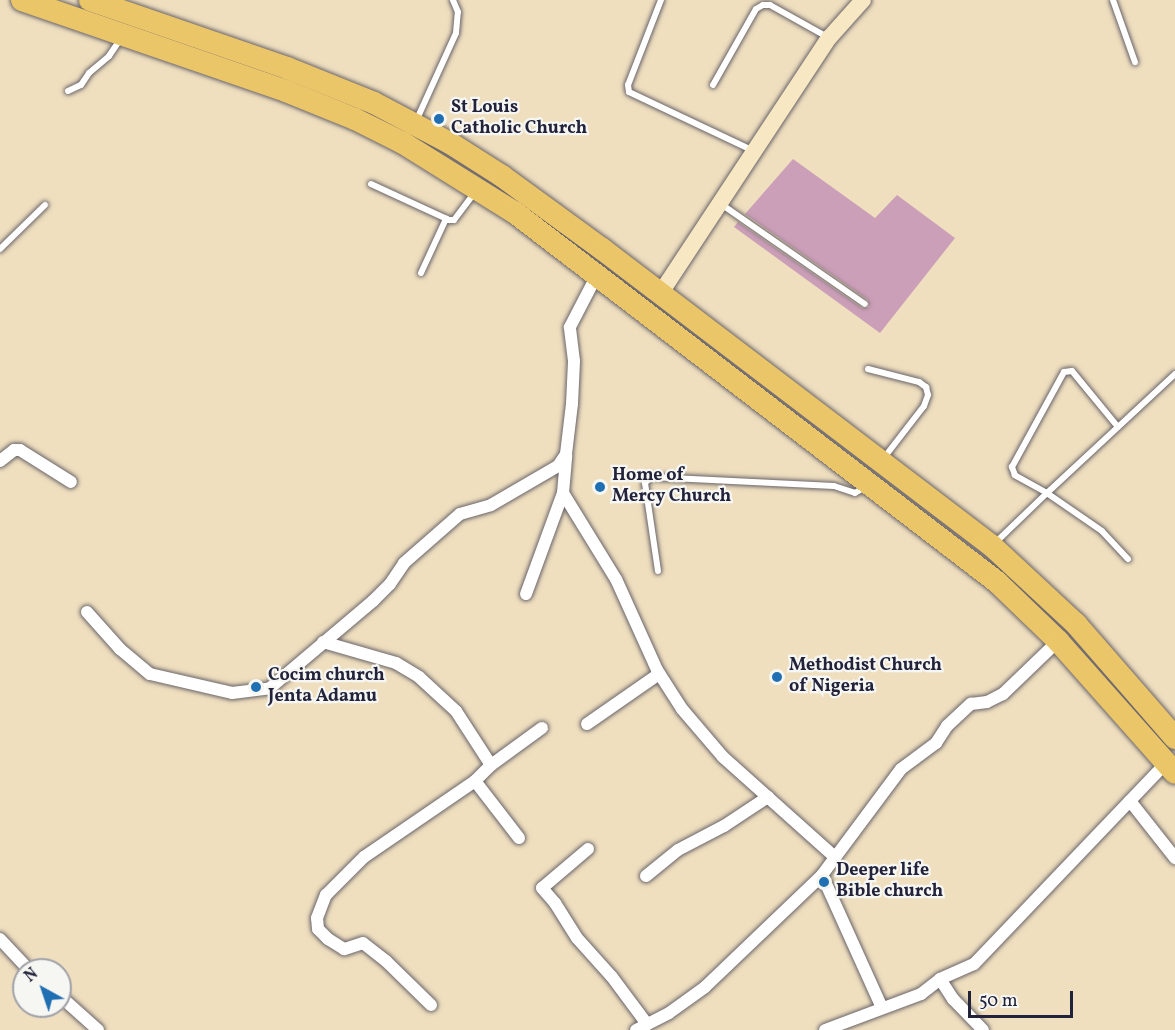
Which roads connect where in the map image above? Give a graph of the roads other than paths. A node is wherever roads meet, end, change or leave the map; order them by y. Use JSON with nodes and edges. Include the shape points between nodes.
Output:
{"nodes":[{"id":1,"x":21,"y":0,"type":"edge"},
{"id":2,"x":90,"y":0,"type":"edge"},
{"id":3,"x":453,"y":0,"type":"edge"},
{"id":4,"x":661,"y":0,"type":"edge"},
{"id":5,"x":863,"y":0,"type":"edge"},
{"id":6,"x":1113,"y":0,"type":"edge"},
{"id":7,"x":123,"y":35,"type":"junction"},
{"id":8,"x":829,"y":38,"type":"junction"},
{"id":9,"x":1135,"y":62,"type":"dead end"},
{"id":10,"x":713,"y":85,"type":"dead end"},
{"id":11,"x":68,"y":91,"type":"dead end"},
{"id":12,"x":415,"y":123,"type":"junction"},
{"id":13,"x":403,"y":143,"type":"junction"},
{"id":14,"x":754,"y":151,"type":"junction"},
{"id":15,"x":371,"y":184,"type":"dead end"},
{"id":16,"x":477,"y":188,"type":"junction"},
{"id":17,"x":720,"y":203,"type":"junction"},
{"id":18,"x":45,"y":205,"type":"dead end"},
{"id":19,"x":446,"y":219,"type":"junction"},
{"id":20,"x":0,"y":249,"type":"edge"},
{"id":21,"x":421,"y":273,"type":"dead end"},
{"id":22,"x":597,"y":275,"type":"junction"},
{"id":23,"x":660,"y":294,"type":"junction"},
{"id":24,"x":865,"y":304,"type":"dead end"},
{"id":25,"x":868,"y":369,"type":"dead end"},
{"id":26,"x":1175,"y":374,"type":"edge"},
{"id":27,"x":1118,"y":427,"type":"junction"},
{"id":28,"x":566,"y":454,"type":"junction"},
{"id":29,"x":0,"y":461,"type":"edge"},
{"id":30,"x":882,"y":461,"type":"junction"},
{"id":31,"x":71,"y":482,"type":"dead end"},
{"id":32,"x":868,"y":482,"type":"junction"},
{"id":33,"x":563,"y":493,"type":"junction"},
{"id":34,"x":1047,"y":493,"type":"junction"},
{"id":35,"x":992,"y":546,"type":"junction"},
{"id":36,"x":1128,"y":559,"type":"dead end"},
{"id":37,"x":1013,"y":564,"type":"junction"},
{"id":38,"x":658,"y":571,"type":"dead end"},
{"id":39,"x":996,"y":582,"type":"junction"},
{"id":40,"x":526,"y":594,"type":"dead end"},
{"id":41,"x":87,"y":612,"type":"dead end"},
{"id":42,"x":1058,"y":641,"type":"junction"},
{"id":43,"x":323,"y":642,"type":"junction"},
{"id":44,"x":659,"y":674,"type":"junction"},
{"id":45,"x":586,"y":724,"type":"dead end"},
{"id":46,"x":542,"y":728,"type":"dead end"},
{"id":47,"x":1175,"y":738,"type":"edge"},
{"id":48,"x":491,"y":765,"type":"junction"},
{"id":49,"x":1170,"y":768,"type":"edge"},
{"id":50,"x":475,"y":781,"type":"junction"},
{"id":51,"x":768,"y":797,"type":"junction"},
{"id":52,"x":1130,"y":801,"type":"junction"},
{"id":53,"x":519,"y":838,"type":"dead end"},
{"id":54,"x":588,"y":849,"type":"dead end"},
{"id":55,"x":835,"y":857,"type":"junction"},
{"id":56,"x":1175,"y":858,"type":"edge"},
{"id":57,"x":822,"y":875,"type":"junction"},
{"id":58,"x":646,"y":876,"type":"dead end"},
{"id":59,"x":0,"y":939,"type":"edge"},
{"id":60,"x":18,"y":958,"type":"edge"},
{"id":61,"x":940,"y":979,"type":"junction"},
{"id":62,"x":431,"y":1005,"type":"dead end"},
{"id":63,"x":72,"y":1007,"type":"edge"},
{"id":64,"x":882,"y":1008,"type":"junction"},
{"id":65,"x":642,"y":1027,"type":"edge"},
{"id":66,"x":98,"y":1030,"type":"edge"},
{"id":67,"x":825,"y":1030,"type":"edge"},
{"id":68,"x":983,"y":1030,"type":"edge"}],
"edges":[{"from":1,"to":7,"type":"highway"},
{"from":2,"to":12,"type":"highway","via":[[287,68]]},
{"from":3,"to":12,"type":"lane","via":[[458,12],[456,33]]},
{"from":4,"to":14,"type":"lane","via":[[628,85],[629,92]]},
{"from":5,"to":8,"type":"street"},
{"from":6,"to":9,"type":"lane"},
{"from":7,"to":11,"type":"lane","via":[[81,85]]},
{"from":7,"to":13,"type":"highway","via":[[321,104]]},
{"from":8,"to":10,"type":"lane","via":[[770,5],[763,5],[756,9]]},
{"from":8,"to":14,"type":"street"},
{"from":12,"to":13,"type":"lane"},
{"from":12,"to":23,"type":"highway","via":[[502,176]]},
{"from":13,"to":16,"type":"highway"},
{"from":14,"to":17,"type":"street"},
{"from":15,"to":19,"type":"lane"},
{"from":16,"to":19,"type":"lane","via":[[453,220]]},
{"from":16,"to":22,"type":"highway"},
{"from":17,"to":23,"type":"street"},
{"from":17,"to":24,"type":"lane"},
{"from":18,"to":20,"type":"lane"},
{"from":19,"to":21,"type":"lane"},
{"from":22,"to":28,"type":"street","via":[[570,327],[574,361]]},
{"from":22,"to":32,"type":"highway"},
{"from":23,"to":30,"type":"highway"},
{"from":25,"to":30,"type":"lane","via":[[919,382],[928,395],[924,406]]},
{"from":26,"to":27,"type":"lane"},
{"from":27,"to":34,"type":"lane"},
{"from":27,"to":34,"type":"lane","via":[[1072,371],[1064,372],[1012,467],[1015,476]]},
{"from":28,"to":33,"type":"street"},
{"from":28,"to":43,"type":"street","via":[[558,466],[491,505],[460,514],[404,563],[390,584]]},
{"from":29,"to":31,"type":"street","via":[[20,450]]},
{"from":30,"to":32,"type":"highway"},
{"from":30,"to":35,"type":"highway"},
{"from":32,"to":38,"type":"lane","via":[[855,494],[834,486],[651,477],[645,483]]},
{"from":32,"to":39,"type":"highway"},
{"from":33,"to":40,"type":"street"},
{"from":33,"to":44,"type":"street","via":[[616,579]]},
{"from":34,"to":35,"type":"lane"},
{"from":34,"to":36,"type":"lane","via":[[1102,531]]},
{"from":35,"to":37,"type":"highway"},
{"from":37,"to":39,"type":"highway"},
{"from":37,"to":47,"type":"highway","via":[[1076,624]]},
{"from":39,"to":42,"type":"highway"},
{"from":41,"to":43,"type":"street","via":[[120,649],[150,674],[232,693],[270,688]]},
{"from":42,"to":49,"type":"highway"},
{"from":42,"to":55,"type":"street","via":[[1003,694],[987,702],[970,704],[936,743],[901,770]]},
{"from":43,"to":48,"type":"street","via":[[396,663],[419,677],[456,711]]},
{"from":44,"to":45,"type":"street"},
{"from":44,"to":51,"type":"street","via":[[723,758]]},
{"from":46,"to":48,"type":"street"},
{"from":48,"to":50,"type":"street"},
{"from":49,"to":52,"type":"street"},
{"from":50,"to":53,"type":"street"},
{"from":50,"to":62,"type":"street","via":[[363,857],[326,895],[317,918],[318,929],[328,939],[344,949],[363,943]]},
{"from":51,"to":55,"type":"street"},
{"from":51,"to":58,"type":"street","via":[[678,850]]},
{"from":52,"to":56,"type":"street"},
{"from":52,"to":61,"type":"street","via":[[974,964]]},
{"from":54,"to":65,"type":"street","via":[[542,888],[577,939],[612,976]]},
{"from":55,"to":57,"type":"street"},
{"from":57,"to":64,"type":"street"},
{"from":57,"to":65,"type":"street","via":[[705,987]]},
{"from":59,"to":60,"type":"street"},
{"from":61,"to":64,"type":"street","via":[[921,994]]},
{"from":61,"to":68,"type":"street"},
{"from":63,"to":66,"type":"street"},
{"from":64,"to":67,"type":"street"}]}
